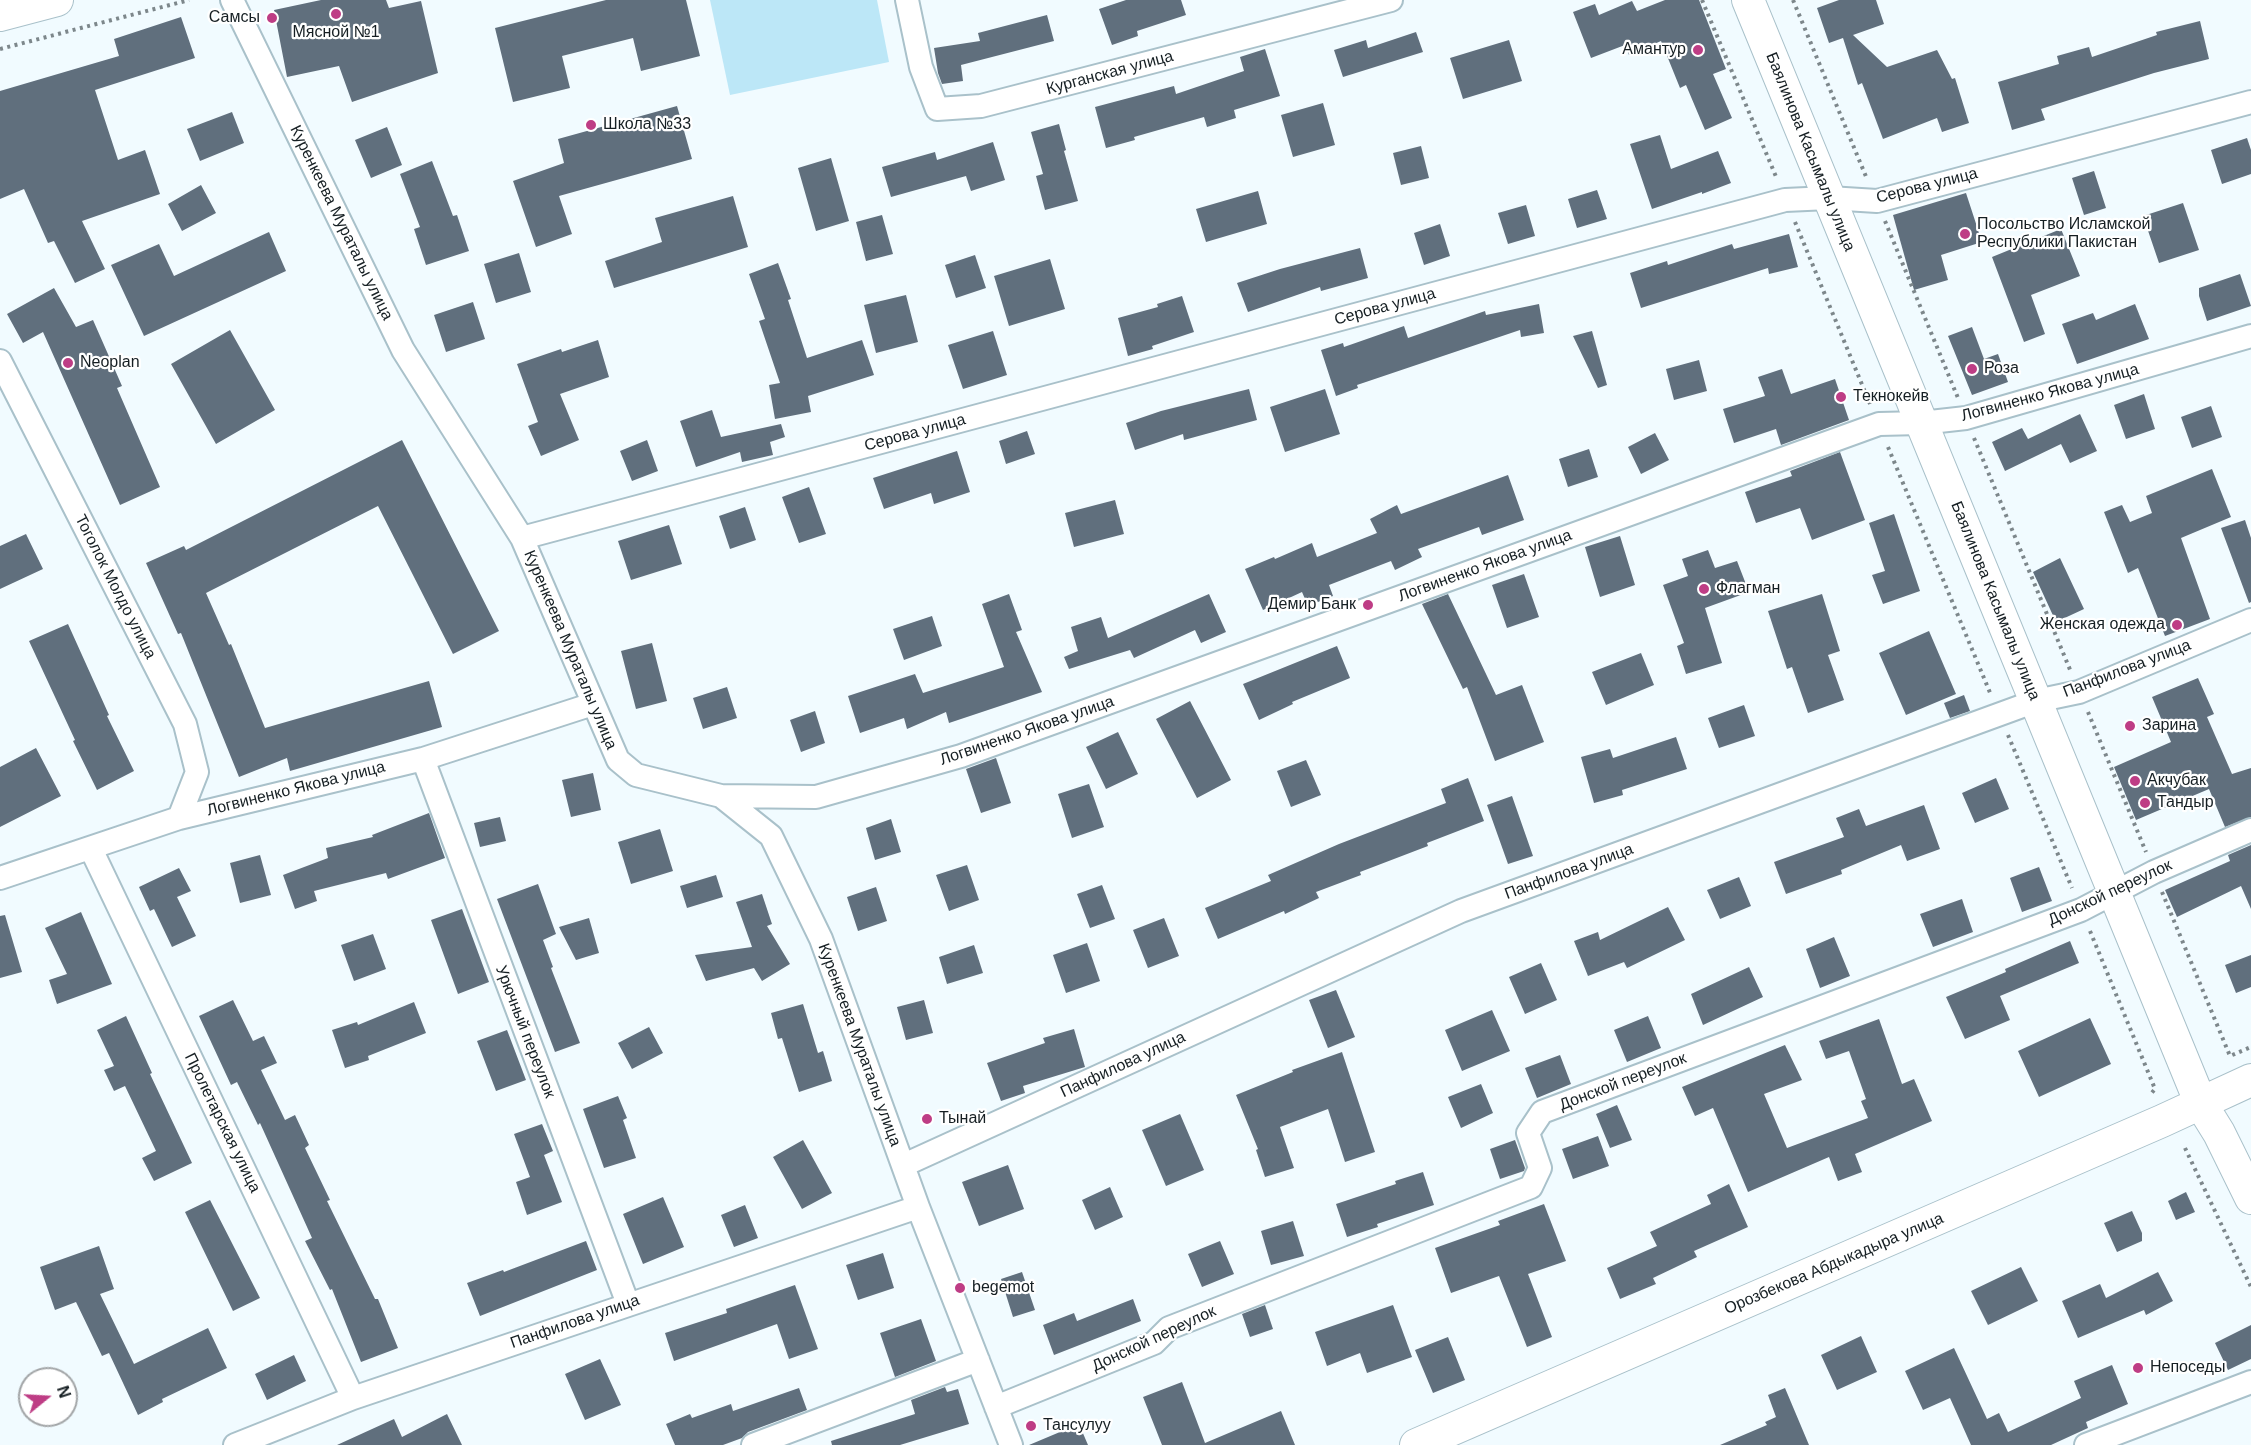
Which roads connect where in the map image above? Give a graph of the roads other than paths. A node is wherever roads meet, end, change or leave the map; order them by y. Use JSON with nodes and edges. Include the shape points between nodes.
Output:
{"nodes":[{"id":1,"x":57,"y":0,"type":"edge"},
{"id":2,"x":232,"y":0,"type":"edge"},
{"id":3,"x":907,"y":0,"type":"edge"},
{"id":4,"x":1391,"y":0,"type":"edge"},
{"id":5,"x":1748,"y":0,"type":"edge"},
{"id":6,"x":0,"y":15,"type":"edge"},
{"id":7,"x":2251,"y":102,"type":"edge"},
{"id":8,"x":1829,"y":198,"type":"junction"},
{"id":9,"x":2251,"y":336,"type":"edge"},
{"id":10,"x":0,"y":361,"type":"edge"},
{"id":11,"x":6,"y":386,"type":"edge"},
{"id":12,"x":1922,"y":423,"type":"junction"},
{"id":13,"x":522,"y":538,"type":"junction"},
{"id":14,"x":2251,"y":620,"type":"edge"},
{"id":15,"x":2036,"y":702,"type":"junction"},
{"id":16,"x":593,"y":704,"type":"junction"},
{"id":17,"x":423,"y":759,"type":"junction"},
{"id":18,"x":721,"y":796,"type":"junction"},
{"id":19,"x":179,"y":818,"type":"junction"},
{"id":20,"x":2251,"y":830,"type":"edge"},
{"id":21,"x":91,"y":849,"type":"junction"},
{"id":22,"x":0,"y":879,"type":"edge"},
{"id":23,"x":2115,"y":893,"type":"junction"},
{"id":24,"x":2251,"y":1080,"type":"edge"},
{"id":25,"x":2201,"y":1104,"type":"junction"},
{"id":26,"x":904,"y":1165,"type":"junction"},
{"id":27,"x":2251,"y":1198,"type":"edge"},
{"id":28,"x":918,"y":1207,"type":"junction"},
{"id":29,"x":628,"y":1304,"type":"junction"},
{"id":30,"x":978,"y":1360,"type":"junction"},
{"id":31,"x":2251,"y":1382,"type":"edge"},
{"id":32,"x":353,"y":1398,"type":"junction"},
{"id":33,"x":996,"y":1407,"type":"junction"},
{"id":34,"x":235,"y":1445,"type":"edge"},
{"id":35,"x":753,"y":1445,"type":"edge"},
{"id":36,"x":1011,"y":1445,"type":"edge"},
{"id":37,"x":1416,"y":1445,"type":"edge"},
{"id":38,"x":2086,"y":1445,"type":"edge"}],
"edges":[{"from":1,"to":6,"type":"main road"},
{"from":2,"to":13,"type":"street","name":"Куренкеева Мураталы улица","via":[[403,350]]},
{"from":3,"to":4,"type":"street","name":"Курганская улица","via":[[921,67],[937,109],[981,106]]},
{"from":5,"to":8,"type":"main road","name":"Баялинова Касымалы улица"},
{"from":7,"to":8,"type":"street","name":"Серова улица","via":[[1876,201]]},
{"from":8,"to":12,"type":"main road","name":"Баялинова Касымалы улица"},
{"from":8,"to":13,"type":"street","name":"Серова улица","via":[[1785,200]]},
{"from":9,"to":12,"type":"street","name":"Логвиненко Якова улица","via":[[1966,418]]},
{"from":10,"to":11,"type":"street","name":"Тоголок Молдо улица"},
{"from":11,"to":19,"type":"street","name":"Тоголок Молдо улица","via":[[185,724],[197,772]]},
{"from":12,"to":15,"type":"main road","name":"Баялинова Касымалы улица"},
{"from":12,"to":18,"type":"street","name":"Логвиненко Якова улица","via":[[1879,424],[961,756],[816,797]]},
{"from":13,"to":16,"type":"street","name":"Куренкеева Мураталы улица"},
{"from":14,"to":15,"type":"street","name":"Панфилова улица","via":[[2079,692]]},
{"from":15,"to":23,"type":"main road","name":"Баялинова Касымалы улица"},
{"from":15,"to":26,"type":"street","name":"Панфилова улица","via":[[1461,911]]},
{"from":16,"to":17,"type":"street","name":"Логвиненко Якова улица"},
{"from":16,"to":18,"type":"street","name":"Куренкеева Мураталы улица","via":[[618,760],[636,775]]},
{"from":17,"to":19,"type":"street","name":"Логвиненко Якова улица"},
{"from":17,"to":29,"type":"street","name":"Урючный переулок"},
{"from":18,"to":26,"type":"street","name":"Куренкеева Мураталы улица","via":[[771,836],[820,939]]},
{"from":19,"to":21,"type":"street","name":"Логвиненко Якова улица"},
{"from":20,"to":23,"type":"street","name":"Донской переулок"},
{"from":21,"to":22,"type":"street","name":"Логвиненко Якова улица"},
{"from":21,"to":32,"type":"street","name":"Пролетарская улица"},
{"from":23,"to":25,"type":"main road","name":"Баялинова Касымалы улица"},
{"from":23,"to":33,"type":"street","name":"Донской переулок","via":[[2081,910],[1542,1112],[1528,1133],[1540,1168],[1531,1187],[1169,1328],[1154,1343]]},
{"from":24,"to":25,"type":"main road","name":"Орозбекова Абдыкадыра улица"},
{"from":25,"to":27,"type":"main road","name":"Баялинова Касымалы улица"},
{"from":25,"to":37,"type":"main road","name":"Орозбекова Абдыкадыра улица"},
{"from":26,"to":28,"type":"street","name":"Куренкеева Мураталы улица"},
{"from":28,"to":29,"type":"street","name":"Панфилова улица"},
{"from":28,"to":30,"type":"street","name":"Куренкеева Мураталы улица"},
{"from":29,"to":32,"type":"street","name":"Панфилова улица"},
{"from":30,"to":33,"type":"street","name":"Куренкеева Мураталы улица"},
{"from":30,"to":35,"type":"street"},
{"from":31,"to":38,"type":"street"},
{"from":32,"to":34,"type":"street","name":"Панфилова улица"},
{"from":33,"to":36,"type":"street","name":"Куренкеева Мураталы улица"}]}
